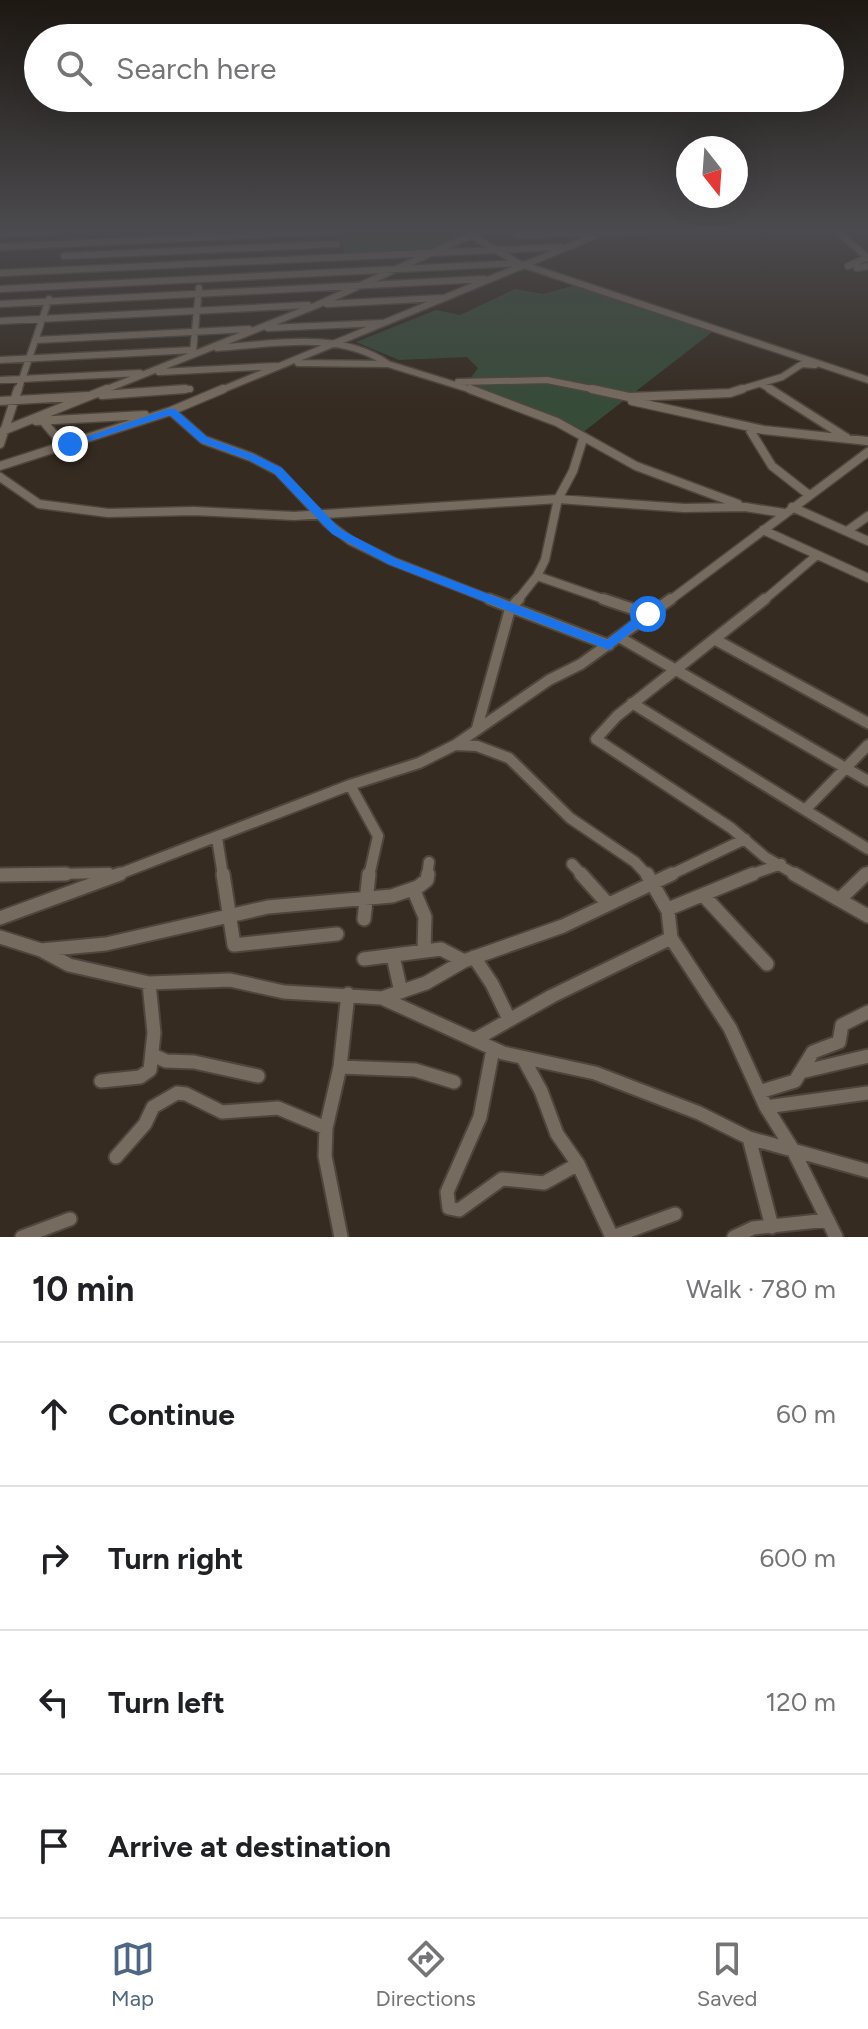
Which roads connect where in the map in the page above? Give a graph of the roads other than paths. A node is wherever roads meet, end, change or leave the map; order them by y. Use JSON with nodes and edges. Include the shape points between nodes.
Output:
{"nodes":[{"id":1,"x":53,"y":289,"type":"edge"},
{"id":2,"x":199,"y":289,"type":"edge"},
{"id":3,"x":349,"y":289,"type":"edge"},
{"id":4,"x":469,"y":289,"type":"edge"},
{"id":5,"x":595,"y":289,"type":"edge"},
{"id":6,"x":344,"y":290,"type":"junction"},
{"id":7,"x":199,"y":294,"type":"junction"},
{"id":8,"x":447,"y":298,"type":"junction"},
{"id":9,"x":48,"y":301,"type":"junction"},
{"id":10,"x":0,"y":304,"type":"edge"},
{"id":11,"x":317,"y":305,"type":"junction"},
{"id":12,"x":197,"y":311,"type":"junction"},
{"id":13,"x":43,"y":319,"type":"junction"},
{"id":14,"x":0,"y":321,"type":"edge"},
{"id":15,"x":387,"y":323,"type":"junction"},
{"id":16,"x":257,"y":329,"type":"junction"},
{"id":17,"x":195,"y":331,"type":"junction"},
{"id":18,"x":36,"y":340,"type":"junction"},
{"id":19,"x":340,"y":343,"type":"junction"},
{"id":20,"x":210,"y":349,"type":"junction"},
{"id":21,"x":193,"y":353,"type":"junction"},
{"id":22,"x":30,"y":359,"type":"junction"},
{"id":23,"x":0,"y":360,"type":"edge"},
{"id":24,"x":819,"y":362,"type":"junction"},
{"id":25,"x":290,"y":364,"type":"junction"},
{"id":26,"x":388,"y":364,"type":"junction"},
{"id":27,"x":192,"y":370,"type":"junction"},
{"id":28,"x":148,"y":373,"type":"junction"},
{"id":29,"x":23,"y":379,"type":"junction"},
{"id":30,"x":0,"y":380,"type":"edge"},
{"id":31,"x":868,"y":380,"type":"edge"},
{"id":32,"x":450,"y":382,"type":"junction"},
{"id":33,"x":761,"y":384,"type":"junction"},
{"id":34,"x":190,"y":389,"type":"junction"},
{"id":35,"x":96,"y":395,"type":"junction"},
{"id":36,"x":15,"y":400,"type":"junction"},
{"id":37,"x":0,"y":401,"type":"edge"},
{"id":38,"x":632,"y":401,"type":"dead end"},
{"id":39,"x":188,"y":404,"type":"junction"},
{"id":40,"x":171,"y":411,"type":"junction"},
{"id":41,"x":156,"y":415,"type":"junction"},
{"id":42,"x":43,"y":421,"type":"junction"},
{"id":43,"x":28,"y":422,"type":"junction"},
{"id":44,"x":3,"y":427,"type":"edge"},
{"id":45,"x":748,"y":427,"type":"junction"},
{"id":46,"x":583,"y":439,"type":"junction"},
{"id":47,"x":850,"y":440,"type":"junction"},
{"id":48,"x":868,"y":441,"type":"edge"},
{"id":49,"x":0,"y":444,"type":"edge"},
{"id":50,"x":64,"y":446,"type":"junction"},
{"id":51,"x":868,"y":452,"type":"edge"},
{"id":52,"x":0,"y":466,"type":"edge"},
{"id":53,"x":0,"y":477,"type":"edge"},
{"id":54,"x":809,"y":495,"type":"junction"},
{"id":55,"x":558,"y":499,"type":"junction"},
{"id":56,"x":745,"y":507,"type":"junction"},
{"id":57,"x":788,"y":510,"type":"junction"},
{"id":58,"x":317,"y":513,"type":"junction"},
{"id":59,"x":868,"y":516,"type":"edge"},
{"id":60,"x":763,"y":530,"type":"junction"},
{"id":61,"x":847,"y":531,"type":"junction"},
{"id":62,"x":868,"y":541,"type":"edge"},
{"id":63,"x":817,"y":555,"type":"junction"},
{"id":64,"x":537,"y":576,"type":"junction"},
{"id":65,"x":868,"y":578,"type":"edge"},
{"id":66,"x":510,"y":609,"type":"junction"},
{"id":67,"x":648,"y":614,"type":"junction"},
{"id":68,"x":619,"y":637,"type":"junction"},
{"id":69,"x":716,"y":640,"type":"junction"},
{"id":70,"x":609,"y":645,"type":"junction"},
{"id":71,"x":677,"y":669,"type":"junction"},
{"id":72,"x":632,"y":703,"type":"junction"},
{"id":73,"x":868,"y":723,"type":"edge"},
{"id":74,"x":477,"y":728,"type":"junction"},
{"id":75,"x":455,"y":745,"type":"junction"},
{"id":76,"x":868,"y":745,"type":"edge"},
{"id":77,"x":845,"y":767,"type":"junction"},
{"id":78,"x":868,"y":781,"type":"edge"},
{"id":79,"x":350,"y":785,"type":"junction"},
{"id":80,"x":805,"y":810,"type":"junction"},
{"id":81,"x":217,"y":838,"type":"junction"},
{"id":82,"x":745,"y":839,"type":"junction"},
{"id":83,"x":868,"y":849,"type":"edge"},
{"id":84,"x":429,"y":862,"type":"dead end"},
{"id":85,"x":572,"y":864,"type":"dead end"},
{"id":86,"x":781,"y":864,"type":"junction"},
{"id":87,"x":868,"y":872,"type":"edge"},
{"id":88,"x":116,"y":873,"type":"junction"},
{"id":89,"x":0,"y":875,"type":"edge"},
{"id":90,"x":656,"y":881,"type":"junction"},
{"id":91,"x":414,"y":891,"type":"junction"},
{"id":92,"x":704,"y":896,"type":"junction"},
{"id":93,"x":367,"y":899,"type":"junction"},
{"id":94,"x":840,"y":899,"type":"junction"},
{"id":95,"x":607,"y":903,"type":"junction"},
{"id":96,"x":668,"y":909,"type":"junction"},
{"id":97,"x":228,"y":913,"type":"junction"},
{"id":98,"x":868,"y":916,"type":"edge"},
{"id":99,"x":0,"y":918,"type":"edge"},
{"id":100,"x":364,"y":919,"type":"dead end"},
{"id":101,"x":337,"y":934,"type":"dead end"},
{"id":102,"x":0,"y":937,"type":"edge"},
{"id":103,"x":671,"y":938,"type":"junction"},
{"id":104,"x":41,"y":950,"type":"junction"},
{"id":105,"x":424,"y":951,"type":"junction"},
{"id":106,"x":393,"y":956,"type":"junction"},
{"id":107,"x":364,"y":959,"type":"dead end"},
{"id":108,"x":469,"y":959,"type":"junction"},
{"id":109,"x":767,"y":964,"type":"dead end"},
{"id":110,"x":149,"y":983,"type":"junction"},
{"id":111,"x":401,"y":992,"type":"junction"},
{"id":112,"x":348,"y":994,"type":"junction"},
{"id":113,"x":382,"y":998,"type":"junction"},
{"id":114,"x":868,"y":1012,"type":"edge"},
{"id":115,"x":509,"y":1019,"type":"junction"},
{"id":116,"x":474,"y":1040,"type":"junction"},
{"id":117,"x":493,"y":1049,"type":"junction"},
{"id":118,"x":155,"y":1056,"type":"junction"},
{"id":119,"x":868,"y":1056,"type":"edge"},
{"id":120,"x":523,"y":1058,"type":"junction"},
{"id":121,"x":340,"y":1067,"type":"junction"},
{"id":122,"x":801,"y":1072,"type":"junction"},
{"id":123,"x":258,"y":1076,"type":"dead end"},
{"id":124,"x":101,"y":1081,"type":"dead end"},
{"id":125,"x":454,"y":1082,"type":"dead end"},
{"id":126,"x":759,"y":1092,"type":"junction"},
{"id":127,"x":868,"y":1093,"type":"edge"},
{"id":128,"x":766,"y":1107,"type":"junction"},
{"id":129,"x":326,"y":1128,"type":"junction"},
{"id":130,"x":749,"y":1138,"type":"junction"},
{"id":131,"x":793,"y":1150,"type":"junction"},
{"id":132,"x":116,"y":1157,"type":"dead end"},
{"id":133,"x":578,"y":1164,"type":"junction"},
{"id":134,"x":868,"y":1171,"type":"edge"},
{"id":135,"x":675,"y":1214,"type":"dead end"},
{"id":136,"x":70,"y":1219,"type":"dead end"},
{"id":137,"x":828,"y":1220,"type":"junction"},
{"id":138,"x":772,"y":1227,"type":"junction"},
{"id":139,"x":22,"y":1237,"type":"edge"},
{"id":140,"x":341,"y":1237,"type":"edge"},
{"id":141,"x":612,"y":1237,"type":"edge"},
{"id":142,"x":734,"y":1237,"type":"edge"},
{"id":143,"x":836,"y":1237,"type":"edge"}],
"edges":[{"from":1,"to":9,"type":"street"},
{"from":2,"to":7,"type":"street"},
{"from":3,"to":6,"type":"street"},
{"from":4,"to":8,"type":"street"},
{"from":5,"to":24,"type":"street"},
{"from":6,"to":7,"type":"street"},
{"from":6,"to":11,"type":"street"},
{"from":7,"to":9,"type":"street"},
{"from":7,"to":12,"type":"street"},
{"from":8,"to":11,"type":"street"},
{"from":8,"to":15,"type":"street"},
{"from":9,"to":10,"type":"street"},
{"from":9,"to":13,"type":"street"},
{"from":11,"to":12,"type":"street"},
{"from":11,"to":16,"type":"street"},
{"from":12,"to":13,"type":"street"},
{"from":12,"to":17,"type":"street"},
{"from":13,"to":14,"type":"street"},
{"from":13,"to":18,"type":"street"},
{"from":15,"to":16,"type":"street"},
{"from":15,"to":19,"type":"street"},
{"from":16,"to":17,"type":"street"},
{"from":16,"to":20,"type":"street"},
{"from":17,"to":18,"type":"street"},
{"from":17,"to":21,"type":"street"},
{"from":18,"to":22,"type":"street"},
{"from":19,"to":20,"type":"street"},
{"from":19,"to":25,"type":"street"},
{"from":19,"to":26,"type":"street","via":[[371,352]]},
{"from":20,"to":21,"type":"street"},
{"from":21,"to":22,"type":"street"},
{"from":21,"to":27,"type":"street"},
{"from":21,"to":28,"type":"street"},
{"from":22,"to":23,"type":"street"},
{"from":22,"to":29,"type":"street"},
{"from":24,"to":31,"type":"street"},
{"from":24,"to":33,"type":"street","via":[[802,364]]},
{"from":25,"to":26,"type":"street"},
{"from":25,"to":27,"type":"street"},
{"from":25,"to":39,"type":"street"},
{"from":26,"to":32,"type":"street"},
{"from":27,"to":28,"type":"street"},
{"from":27,"to":34,"type":"street"},
{"from":28,"to":29,"type":"street"},
{"from":28,"to":35,"type":"street"},
{"from":29,"to":30,"type":"street"},
{"from":29,"to":36,"type":"street"},
{"from":32,"to":33,"type":"street","via":[[547,380],[638,397],[725,393]]},
{"from":32,"to":46,"type":"street","via":[[557,422]]},
{"from":33,"to":47,"type":"street"},
{"from":34,"to":35,"type":"street"},
{"from":34,"to":39,"type":"street"},
{"from":35,"to":36,"type":"street"},
{"from":35,"to":43,"type":"street"},
{"from":36,"to":37,"type":"street"},
{"from":36,"to":44,"type":"street"},
{"from":38,"to":45,"type":"street"},
{"from":39,"to":40,"type":"street"},
{"from":40,"to":41,"type":"street"},
{"from":40,"to":58,"type":"street","via":[[204,440],[278,471]]},
{"from":41,"to":42,"type":"street"},
{"from":41,"to":50,"type":"street"},
{"from":42,"to":43,"type":"street"},
{"from":42,"to":50,"type":"street"},
{"from":43,"to":44,"type":"street"},
{"from":44,"to":49,"type":"street"},
{"from":45,"to":47,"type":"street"},
{"from":45,"to":54,"type":"street","via":[[772,466]]},
{"from":46,"to":55,"type":"street"},
{"from":46,"to":56,"type":"street","via":[[636,466]]},
{"from":47,"to":48,"type":"street"},
{"from":50,"to":52,"type":"street"},
{"from":51,"to":54,"type":"street"},
{"from":53,"to":58,"type":"street","via":[[39,504],[78,510],[270,517]]},
{"from":54,"to":57,"type":"street"},
{"from":55,"to":56,"type":"street"},
{"from":55,"to":58,"type":"street"},
{"from":55,"to":64,"type":"street"},
{"from":56,"to":57,"type":"street"},
{"from":57,"to":60,"type":"street"},
{"from":57,"to":61,"type":"street"},
{"from":58,"to":66,"type":"street","via":[[351,541]]},
{"from":59,"to":61,"type":"street"},
{"from":60,"to":63,"type":"street"},
{"from":60,"to":67,"type":"street"},
{"from":61,"to":62,"type":"street"},
{"from":63,"to":65,"type":"street"},
{"from":63,"to":69,"type":"street"},
{"from":64,"to":66,"type":"street"},
{"from":64,"to":67,"type":"street"},
{"from":66,"to":70,"type":"street"},
{"from":66,"to":74,"type":"street"},
{"from":67,"to":68,"type":"street"},
{"from":68,"to":70,"type":"street"},
{"from":68,"to":71,"type":"street"},
{"from":69,"to":71,"type":"street"},
{"from":69,"to":73,"type":"street"},
{"from":70,"to":74,"type":"street"},
{"from":71,"to":72,"type":"street"},
{"from":71,"to":77,"type":"street"},
{"from":72,"to":80,"type":"street"},
{"from":72,"to":82,"type":"street","via":[[596,739]]},
{"from":74,"to":75,"type":"street"},
{"from":75,"to":79,"type":"street","via":[[419,763]]},
{"from":75,"to":90,"type":"street","via":[[483,747],[526,768],[573,820],[625,852]]},
{"from":76,"to":77,"type":"street"},
{"from":77,"to":78,"type":"street"},
{"from":77,"to":80,"type":"street"},
{"from":79,"to":81,"type":"street"},
{"from":79,"to":93,"type":"street","via":[[378,836]]},
{"from":80,"to":83,"type":"street"},
{"from":81,"to":88,"type":"street"},
{"from":81,"to":97,"type":"street"},
{"from":82,"to":86,"type":"street"},
{"from":82,"to":90,"type":"street"},
{"from":84,"to":91,"type":"street","via":[[427,880]]},
{"from":85,"to":95,"type":"street"},
{"from":86,"to":92,"type":"street"},
{"from":86,"to":94,"type":"street"},
{"from":87,"to":94,"type":"street"},
{"from":88,"to":89,"type":"street"},
{"from":88,"to":99,"type":"street"},
{"from":90,"to":95,"type":"street"},
{"from":90,"to":96,"type":"street"},
{"from":91,"to":93,"type":"street"},
{"from":91,"to":105,"type":"street","via":[[425,917]]},
{"from":92,"to":96,"type":"street"},
{"from":92,"to":109,"type":"street"},
{"from":93,"to":97,"type":"street"},
{"from":93,"to":100,"type":"street"},
{"from":94,"to":98,"type":"street"},
{"from":95,"to":108,"type":"street","via":[[563,926]]},
{"from":96,"to":103,"type":"street"},
{"from":97,"to":101,"type":"street","via":[[235,946]]},
{"from":97,"to":104,"type":"street","via":[[112,943]]},
{"from":102,"to":104,"type":"street"},
{"from":103,"to":115,"type":"street"},
{"from":103,"to":126,"type":"street","via":[[730,1028]]},
{"from":104,"to":110,"type":"street","via":[[69,965]]},
{"from":105,"to":106,"type":"street"},
{"from":105,"to":108,"type":"street","via":[[441,949]]},
{"from":106,"to":107,"type":"street"},
{"from":106,"to":111,"type":"street"},
{"from":108,"to":111,"type":"street"},
{"from":108,"to":115,"type":"street","via":[[492,984]]},
{"from":110,"to":112,"type":"street","via":[[230,980],[284,992]]},
{"from":110,"to":118,"type":"street"},
{"from":111,"to":113,"type":"street"},
{"from":112,"to":113,"type":"street"},
{"from":112,"to":121,"type":"street"},
{"from":113,"to":116,"type":"street"},
{"from":114,"to":122,"type":"street","via":[[842,1025],[839,1042],[813,1052]]},
{"from":115,"to":116,"type":"street"},
{"from":116,"to":117,"type":"street"},
{"from":117,"to":120,"type":"street"},
{"from":117,"to":133,"type":"street","via":[[480,1117],[447,1192],[449,1208],[459,1210],[502,1179],[535,1185]]},
{"from":118,"to":123,"type":"street"},
{"from":118,"to":124,"type":"street","via":[[149,1073]]},
{"from":119,"to":122,"type":"street"},
{"from":120,"to":130,"type":"street","via":[[595,1073]]},
{"from":120,"to":133,"type":"street","via":[[557,1134]]},
{"from":121,"to":125,"type":"street","via":[[415,1070]]},
{"from":121,"to":129,"type":"street"},
{"from":122,"to":126,"type":"street","via":[[793,1083]]},
{"from":126,"to":128,"type":"street"},
{"from":127,"to":128,"type":"street"},
{"from":128,"to":131,"type":"street"},
{"from":129,"to":132,"type":"street","via":[[278,1108],[222,1112],[177,1093],[153,1107]]},
{"from":129,"to":140,"type":"street","via":[[325,1156]]},
{"from":130,"to":131,"type":"street"},
{"from":130,"to":138,"type":"street"},
{"from":131,"to":134,"type":"street"},
{"from":131,"to":137,"type":"street"},
{"from":133,"to":141,"type":"street"},
{"from":135,"to":141,"type":"street"},
{"from":136,"to":139,"type":"street"},
{"from":137,"to":138,"type":"street"},
{"from":137,"to":143,"type":"street"},
{"from":138,"to":142,"type":"street","via":[[745,1229]]}]}
